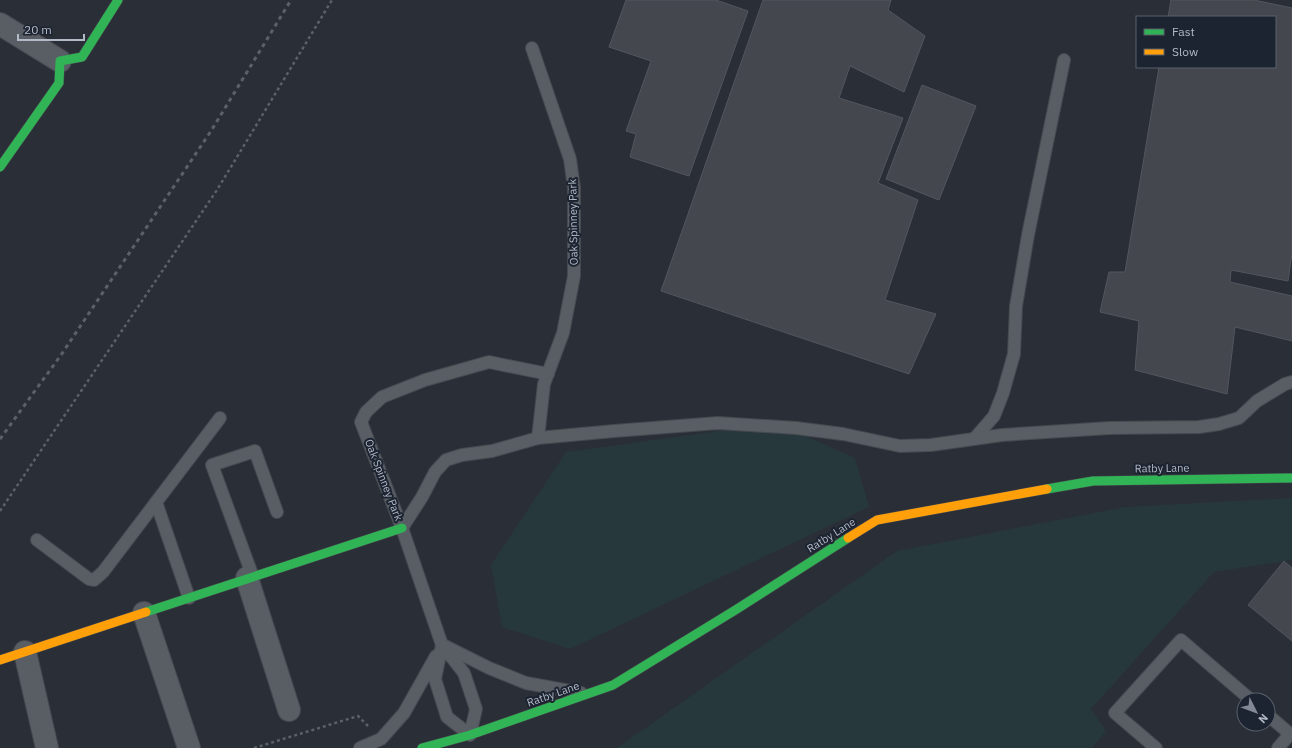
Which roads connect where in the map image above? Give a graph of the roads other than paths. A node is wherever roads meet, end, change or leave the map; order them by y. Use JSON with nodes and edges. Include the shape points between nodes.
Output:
{"nodes":[{"id":1,"x":118,"y":0,"type":"edge"},
{"id":2,"x":0,"y":24,"type":"edge"},
{"id":3,"x":532,"y":48,"type":"dead end"},
{"id":4,"x":1064,"y":60,"type":"dead end"},
{"id":5,"x":60,"y":61,"type":"junction"},
{"id":6,"x":0,"y":167,"type":"edge"},
{"id":7,"x":548,"y":374,"type":"junction"},
{"id":8,"x":1292,"y":382,"type":"edge"},
{"id":9,"x":220,"y":418,"type":"dead end"},
{"id":10,"x":538,"y":438,"type":"junction"},
{"id":11,"x":974,"y":439,"type":"junction"},
{"id":12,"x":1292,"y":478,"type":"edge"},
{"id":13,"x":156,"y":502,"type":"junction"},
{"id":14,"x":277,"y":512,"type":"dead end"},
{"id":15,"x":402,"y":528,"type":"junction"},
{"id":16,"x":37,"y":540,"type":"dead end"},
{"id":17,"x":250,"y":578,"type":"junction"},
{"id":18,"x":189,"y":598,"type":"junction"},
{"id":19,"x":144,"y":613,"type":"junction"},
{"id":20,"x":442,"y":644,"type":"junction"},
{"id":21,"x":25,"y":652,"type":"junction"},
{"id":22,"x":0,"y":660,"type":"edge"},
{"id":23,"x":1241,"y":692,"type":"edge"},
{"id":24,"x":587,"y":694,"type":"junction"},
{"id":25,"x":289,"y":710,"type":"dead end"},
{"id":26,"x":1276,"y":722,"type":"edge"},
{"id":27,"x":471,"y":738,"type":"junction"},
{"id":28,"x":47,"y":748,"type":"edge"},
{"id":29,"x":189,"y":748,"type":"edge"},
{"id":30,"x":360,"y":748,"type":"edge"},
{"id":31,"x":422,"y":748,"type":"edge"},
{"id":32,"x":1156,"y":748,"type":"edge"},
{"id":33,"x":1278,"y":748,"type":"edge"}],
"edges":[{"from":1,"to":5,"type":"main road","via":[[82,56]]},
{"from":2,"to":5,"type":"street"},
{"from":3,"to":7,"type":"lane","name":"Oak Spinney Park","via":[[570,159],[574,188],[574,276],[563,333]]},
{"from":4,"to":11,"type":"lane","via":[[1028,235],[1016,306],[1014,354],[994,416]]},
{"from":5,"to":6,"type":"main road","via":[[59,83]]},
{"from":7,"to":10,"type":"lane","name":"Oak Spinney Park","via":[[544,384]]},
{"from":7,"to":15,"type":"lane","name":"Oak Spinney Park","via":[[489,362],[425,380],[382,397],[366,412],[361,422]]},
{"from":8,"to":11,"type":"lane","name":"Oak Spinney Park","via":[[1257,401],[1239,418],[1219,424],[1199,427],[1109,428]]},
{"from":9,"to":13,"type":"lane"},
{"from":10,"to":11,"type":"lane","name":"Oak Spinney Park","via":[[718,423],[796,428],[843,434],[900,446]]},
{"from":10,"to":15,"type":"lane","name":"Oak Spinney Park","via":[[446,460],[435,472]]},
{"from":12,"to":24,"type":"main road","name":"Ratby Lane","via":[[1093,481],[877,520],[613,685]]},
{"from":13,"to":16,"type":"lane","via":[[103,572],[94,580],[89,579]]},
{"from":13,"to":18,"type":"lane"},
{"from":14,"to":17,"type":"lane","via":[[255,450],[212,465]]},
{"from":15,"to":17,"type":"main road"},
{"from":15,"to":20,"type":"lane","name":"Oak Spinney Park"},
{"from":17,"to":18,"type":"main road"},
{"from":17,"to":25,"type":"street"},
{"from":18,"to":19,"type":"main road"},
{"from":19,"to":21,"type":"main road"},
{"from":19,"to":29,"type":"street"},
{"from":20,"to":24,"type":"lane","via":[[526,683]]},
{"from":20,"to":27,"type":"lane","name":"Oak Spinney Park","via":[[464,673],[476,709]]},
{"from":20,"to":27,"type":"lane","via":[[435,679],[447,717]]},
{"from":20,"to":30,"type":"lane","via":[[404,713],[381,739]]},
{"from":21,"to":22,"type":"main road"},
{"from":21,"to":28,"type":"street"},
{"from":23,"to":32,"type":"lane","via":[[1181,640],[1115,713]]},
{"from":24,"to":27,"type":"main road","name":"Ratby Lane"},
{"from":26,"to":33,"type":"lane","via":[[1290,734]]},
{"from":27,"to":31,"type":"main road","name":"Ratby Lane"}]}
